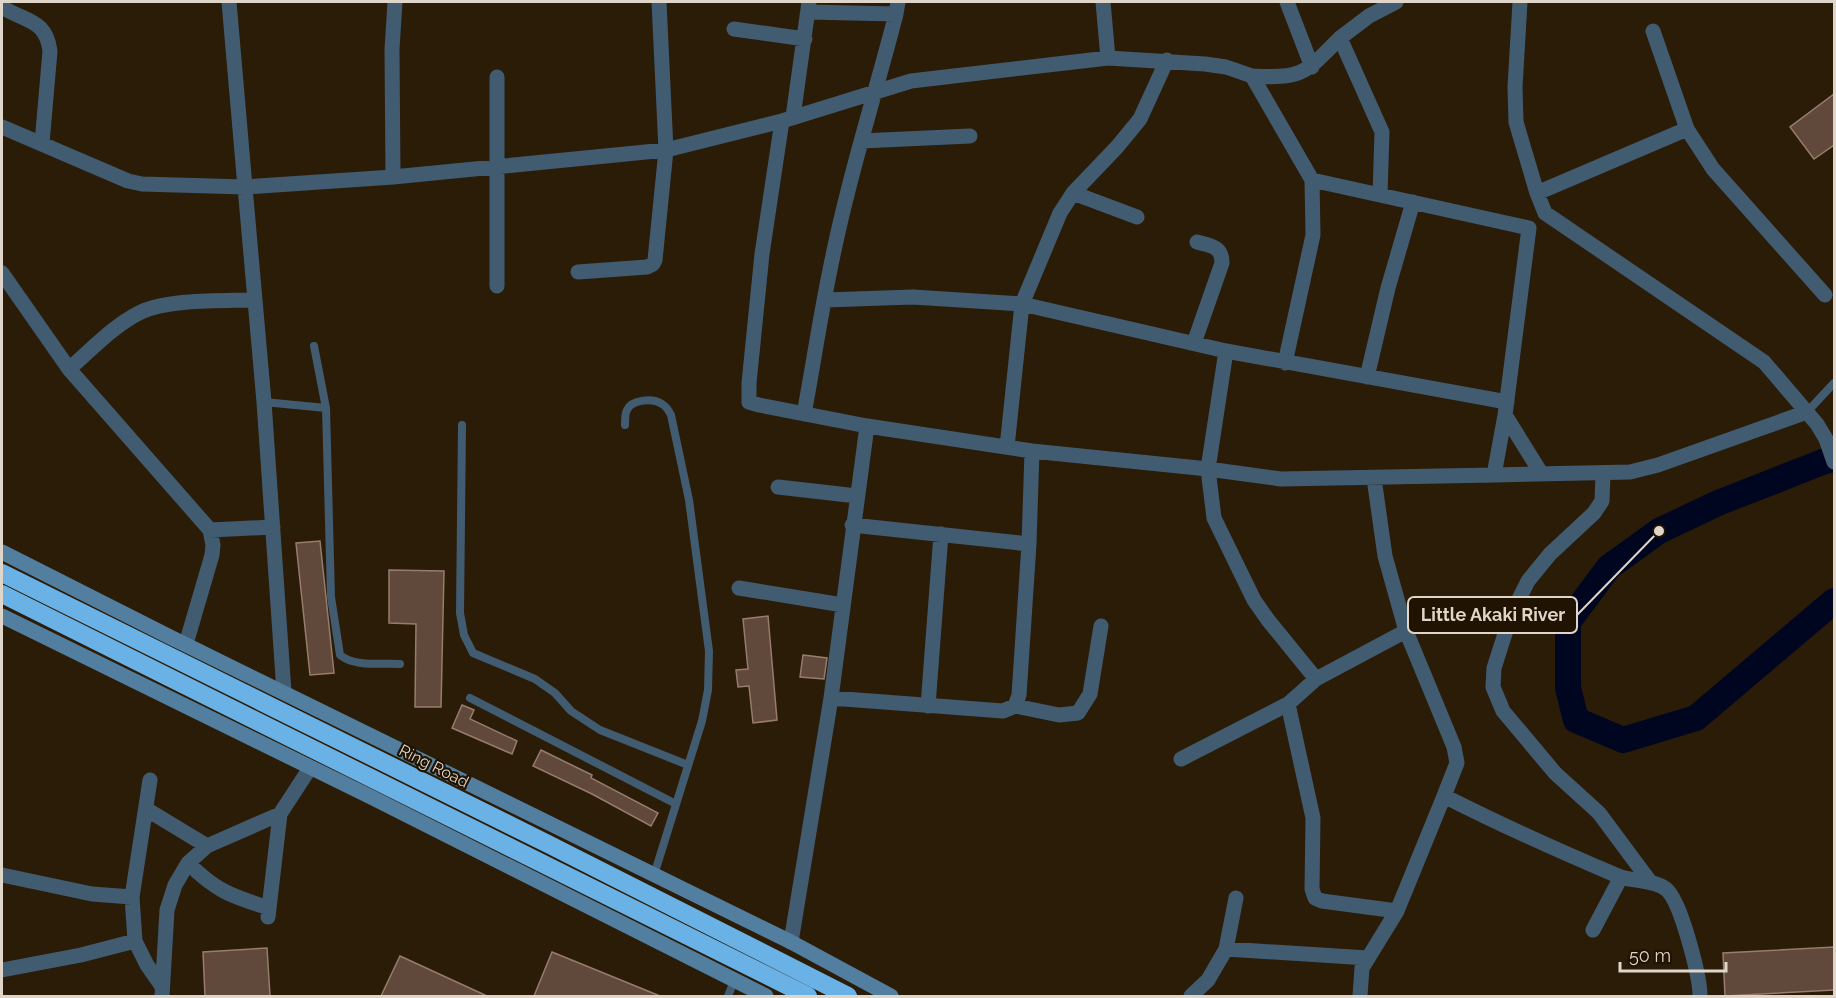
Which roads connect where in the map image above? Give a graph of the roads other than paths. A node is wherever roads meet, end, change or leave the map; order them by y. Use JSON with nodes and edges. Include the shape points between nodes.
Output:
{"nodes":[{"id":1,"x":229,"y":2,"type":"edge"},
{"id":2,"x":395,"y":2,"type":"edge"},
{"id":3,"x":659,"y":2,"type":"edge"},
{"id":4,"x":1103,"y":2,"type":"edge"},
{"id":5,"x":1287,"y":2,"type":"edge"},
{"id":6,"x":1396,"y":2,"type":"edge"},
{"id":7,"x":1520,"y":2,"type":"edge"},
{"id":8,"x":2,"y":7,"type":"edge"},
{"id":9,"x":808,"y":7,"type":"edge"},
{"id":10,"x":897,"y":8,"type":"edge"},
{"id":11,"x":1368,"y":9,"type":"edge"},
{"id":12,"x":734,"y":29,"type":"dead end"},
{"id":13,"x":1653,"y":31,"type":"dead end"},
{"id":14,"x":1340,"y":38,"type":"junction"},
{"id":15,"x":805,"y":39,"type":"junction"},
{"id":16,"x":1108,"y":58,"type":"junction"},
{"id":17,"x":1167,"y":60,"type":"junction"},
{"id":18,"x":1312,"y":67,"type":"junction"},
{"id":19,"x":1252,"y":76,"type":"junction"},
{"id":20,"x":497,"y":77,"type":"dead end"},
{"id":21,"x":876,"y":92,"type":"junction"},
{"id":22,"x":788,"y":119,"type":"junction"},
{"id":23,"x":2,"y":127,"type":"edge"},
{"id":24,"x":1687,"y":129,"type":"junction"},
{"id":25,"x":970,"y":136,"type":"dead end"},
{"id":26,"x":861,"y":141,"type":"junction"},
{"id":27,"x":42,"y":143,"type":"junction"},
{"id":28,"x":666,"y":150,"type":"junction"},
{"id":29,"x":497,"y":167,"type":"junction"},
{"id":30,"x":393,"y":177,"type":"junction"},
{"id":31,"x":1312,"y":180,"type":"junction"},
{"id":32,"x":245,"y":187,"type":"junction"},
{"id":33,"x":1073,"y":193,"type":"junction"},
{"id":34,"x":1537,"y":193,"type":"junction"},
{"id":35,"x":1380,"y":195,"type":"junction"},
{"id":36,"x":1413,"y":202,"type":"junction"},
{"id":37,"x":1545,"y":213,"type":"junction"},
{"id":38,"x":1137,"y":217,"type":"dead end"},
{"id":39,"x":1529,"y":228,"type":"junction"},
{"id":40,"x":1197,"y":242,"type":"dead end"},
{"id":41,"x":578,"y":272,"type":"dead end"},
{"id":42,"x":2,"y":273,"type":"edge"},
{"id":43,"x":497,"y":286,"type":"dead end"},
{"id":44,"x":1826,"y":294,"type":"dead end"},
{"id":45,"x":255,"y":300,"type":"junction"},
{"id":46,"x":825,"y":300,"type":"junction"},
{"id":47,"x":1023,"y":304,"type":"junction"},
{"id":48,"x":1194,"y":343,"type":"junction"},
{"id":49,"x":314,"y":346,"type":"dead end"},
{"id":50,"x":1226,"y":351,"type":"junction"},
{"id":51,"x":1285,"y":363,"type":"junction"},
{"id":52,"x":69,"y":369,"type":"junction"},
{"id":53,"x":1367,"y":377,"type":"junction"},
{"id":54,"x":1834,"y":383,"type":"edge"},
{"id":55,"x":264,"y":402,"type":"junction"},
{"id":56,"x":326,"y":408,"type":"junction"},
{"id":57,"x":1506,"y":409,"type":"junction"},
{"id":58,"x":1807,"y":412,"type":"junction"},
{"id":59,"x":804,"y":414,"type":"junction"},
{"id":60,"x":625,"y":424,"type":"dead end"},
{"id":61,"x":462,"y":425,"type":"dead end"},
{"id":62,"x":867,"y":426,"type":"junction"},
{"id":63,"x":1007,"y":447,"type":"junction"},
{"id":64,"x":1032,"y":451,"type":"junction"},
{"id":65,"x":1834,"y":462,"type":"edge"},
{"id":66,"x":1208,"y":469,"type":"junction"},
{"id":67,"x":1540,"y":473,"type":"junction"},
{"id":68,"x":1603,"y":474,"type":"junction"},
{"id":69,"x":1494,"y":475,"type":"junction"},
{"id":70,"x":1374,"y":478,"type":"junction"},
{"id":71,"x":778,"y":487,"type":"dead end"},
{"id":72,"x":857,"y":496,"type":"junction"},
{"id":73,"x":852,"y":525,"type":"junction"},
{"id":74,"x":273,"y":527,"type":"junction"},
{"id":75,"x":210,"y":530,"type":"junction"},
{"id":76,"x":941,"y":534,"type":"junction"},
{"id":77,"x":1029,"y":544,"type":"junction"},
{"id":78,"x":2,"y":552,"type":"edge"},
{"id":79,"x":2,"y":573,"type":"edge"},
{"id":80,"x":739,"y":588,"type":"dead end"},
{"id":81,"x":2,"y":594,"type":"edge"},
{"id":82,"x":843,"y":605,"type":"junction"},
{"id":83,"x":2,"y":616,"type":"edge"},
{"id":84,"x":1101,"y":626,"type":"dead end"},
{"id":85,"x":1406,"y":631,"type":"junction"},
{"id":86,"x":186,"y":644,"type":"junction"},
{"id":87,"x":400,"y":664,"type":"dead end"},
{"id":88,"x":1316,"y":679,"type":"junction"},
{"id":89,"x":284,"y":692,"type":"junction"},
{"id":90,"x":470,"y":698,"type":"dead end"},
{"id":91,"x":831,"y":698,"type":"junction"},
{"id":92,"x":1288,"y":704,"type":"junction"},
{"id":93,"x":928,"y":705,"type":"junction"},
{"id":94,"x":1015,"y":706,"type":"junction"},
{"id":95,"x":1181,"y":759,"type":"dead end"},
{"id":96,"x":688,"y":765,"type":"junction"},
{"id":97,"x":310,"y":768,"type":"junction"},
{"id":98,"x":150,"y":780,"type":"dead end"},
{"id":99,"x":1444,"y":796,"type":"junction"},
{"id":100,"x":676,"y":804,"type":"junction"},
{"id":101,"x":146,"y":809,"type":"junction"},
{"id":102,"x":280,"y":814,"type":"junction"},
{"id":103,"x":207,"y":846,"type":"junction"},
{"id":104,"x":188,"y":863,"type":"junction"},
{"id":105,"x":2,"y":875,"type":"edge"},
{"id":106,"x":654,"y":875,"type":"junction"},
{"id":107,"x":1621,"y":877,"type":"junction"},
{"id":108,"x":1651,"y":883,"type":"junction"},
{"id":109,"x":132,"y":897,"type":"junction"},
{"id":110,"x":1236,"y":897,"type":"dead end"},
{"id":111,"x":1397,"y":911,"type":"junction"},
{"id":112,"x":1593,"y":930,"type":"dead end"},
{"id":113,"x":135,"y":941,"type":"junction"},
{"id":114,"x":791,"y":942,"type":"junction"},
{"id":115,"x":1226,"y":949,"type":"junction"},
{"id":116,"x":1368,"y":958,"type":"junction"},
{"id":117,"x":2,"y":970,"type":"edge"},
{"id":118,"x":734,"y":981,"type":"junction"},
{"id":119,"x":162,"y":991,"type":"edge"},
{"id":120,"x":728,"y":996,"type":"edge"},
{"id":121,"x":766,"y":996,"type":"edge"},
{"id":122,"x":808,"y":996,"type":"edge"},
{"id":123,"x":848,"y":996,"type":"edge"},
{"id":124,"x":891,"y":996,"type":"edge"},
{"id":125,"x":1191,"y":996,"type":"edge"},
{"id":126,"x":1360,"y":996,"type":"edge"},
{"id":127,"x":1700,"y":996,"type":"edge"}],
"edges":[{"from":1,"to":32,"type":"street"},
{"from":2,"to":30,"type":"street"},
{"from":3,"to":28,"type":"street"},
{"from":4,"to":16,"type":"street"},
{"from":5,"to":18,"type":"street"},
{"from":6,"to":11,"type":"street"},
{"from":7,"to":34,"type":"street","via":[[1516,122]]},
{"from":8,"to":27,"type":"street","via":[[34,22],[49,39]]},
{"from":9,"to":10,"type":"street"},
{"from":9,"to":15,"type":"street"},
{"from":10,"to":21,"type":"street"},
{"from":11,"to":14,"type":"street"},
{"from":12,"to":15,"type":"street"},
{"from":13,"to":24,"type":"street"},
{"from":14,"to":18,"type":"street"},
{"from":14,"to":35,"type":"street","via":[[1382,132]]},
{"from":15,"to":22,"type":"street"},
{"from":16,"to":17,"type":"street"},
{"from":16,"to":21,"type":"street","via":[[912,81]]},
{"from":17,"to":19,"type":"street","via":[[1226,67]]},
{"from":17,"to":33,"type":"street","via":[[1140,119]]},
{"from":18,"to":19,"type":"street","via":[[1284,78]]},
{"from":19,"to":31,"type":"street"},
{"from":20,"to":29,"type":"street"},
{"from":21,"to":22,"type":"street"},
{"from":21,"to":26,"type":"street"},
{"from":22,"to":28,"type":"street"},
{"from":22,"to":59,"type":"street","via":[[762,254],[748,400]]},
{"from":23,"to":27,"type":"street"},
{"from":24,"to":34,"type":"street"},
{"from":24,"to":44,"type":"street","via":[[1713,169]]},
{"from":25,"to":26,"type":"street"},
{"from":26,"to":46,"type":"street"},
{"from":27,"to":32,"type":"street","via":[[128,181]]},
{"from":28,"to":29,"type":"street"},
{"from":28,"to":41,"type":"street","via":[[653,264]]},
{"from":29,"to":30,"type":"street"},
{"from":29,"to":43,"type":"street"},
{"from":30,"to":32,"type":"street"},
{"from":31,"to":35,"type":"street"},
{"from":31,"to":51,"type":"street","via":[[1313,235]]},
{"from":32,"to":45,"type":"street"},
{"from":33,"to":38,"type":"street"},
{"from":33,"to":47,"type":"street","via":[[1060,213]]},
{"from":34,"to":37,"type":"street"},
{"from":35,"to":36,"type":"street"},
{"from":36,"to":39,"type":"street"},
{"from":36,"to":53,"type":"street"},
{"from":37,"to":39,"type":"street"},
{"from":37,"to":58,"type":"street","via":[[1764,362]]},
{"from":39,"to":57,"type":"street"},
{"from":40,"to":48,"type":"street","via":[[1218,248],[1222,263]]},
{"from":42,"to":52,"type":"street"},
{"from":45,"to":52,"type":"street","via":[[172,304],[144,311],[130,318]]},
{"from":45,"to":55,"type":"street"},
{"from":46,"to":47,"type":"street","via":[[923,297]]},
{"from":46,"to":59,"type":"street"},
{"from":47,"to":48,"type":"street"},
{"from":47,"to":63,"type":"street"},
{"from":48,"to":50,"type":"street"},
{"from":49,"to":56,"type":"lane"},
{"from":50,"to":51,"type":"street"},
{"from":50,"to":66,"type":"street"},
{"from":51,"to":53,"type":"street"},
{"from":52,"to":75,"type":"street"},
{"from":53,"to":57,"type":"street"},
{"from":54,"to":58,"type":"lane"},
{"from":55,"to":56,"type":"lane"},
{"from":55,"to":74,"type":"street"},
{"from":56,"to":87,"type":"lane","via":[[331,597],[340,655],[356,662]]},
{"from":57,"to":67,"type":"street"},
{"from":57,"to":69,"type":"street"},
{"from":58,"to":65,"type":"street","via":[[1826,439]]},
{"from":58,"to":68,"type":"street","via":[[1658,465]]},
{"from":59,"to":62,"type":"street"},
{"from":60,"to":96,"type":"lane","via":[[627,410],[634,403],[664,404],[671,415],[689,500],[709,651],[706,700]]},
{"from":61,"to":96,"type":"lane","via":[[460,613],[467,645],[473,652],[535,679],[600,730]]},
{"from":62,"to":63,"type":"street"},
{"from":62,"to":72,"type":"street"},
{"from":63,"to":64,"type":"street"},
{"from":64,"to":66,"type":"street"},
{"from":64,"to":77,"type":"street"},
{"from":66,"to":70,"type":"street","via":[[1281,479]]},
{"from":66,"to":88,"type":"street","via":[[1214,518],[1254,600]]},
{"from":67,"to":68,"type":"street"},
{"from":67,"to":69,"type":"street"},
{"from":68,"to":108,"type":"street","via":[[1602,501],[1594,513],[1550,554],[1519,598],[1494,668],[1493,687],[1503,711],[1555,773],[1599,813]]},
{"from":69,"to":70,"type":"street"},
{"from":70,"to":85,"type":"street","via":[[1385,556]]},
{"from":71,"to":72,"type":"street"},
{"from":72,"to":73,"type":"street"},
{"from":73,"to":76,"type":"street"},
{"from":73,"to":82,"type":"street"},
{"from":74,"to":75,"type":"street"},
{"from":74,"to":89,"type":"street"},
{"from":75,"to":86,"type":"street","via":[[212,555]]},
{"from":76,"to":77,"type":"street"},
{"from":76,"to":93,"type":"street"},
{"from":77,"to":94,"type":"street","via":[[1019,695]]},
{"from":78,"to":86,"type":"street"},
{"from":79,"to":123,"type":"highway","name":"Ring Road"},
{"from":80,"to":82,"type":"street"},
{"from":81,"to":122,"type":"highway"},
{"from":82,"to":91,"type":"street"},
{"from":83,"to":97,"type":"street"},
{"from":84,"to":94,"type":"street","via":[[1090,694],[1078,713],[1059,715]]},
{"from":85,"to":88,"type":"street"},
{"from":85,"to":99,"type":"street","via":[[1454,747],[1457,763]]},
{"from":86,"to":89,"type":"street"},
{"from":88,"to":92,"type":"street"},
{"from":89,"to":106,"type":"street"},
{"from":90,"to":100,"type":"lane"},
{"from":91,"to":93,"type":"street"},
{"from":91,"to":114,"type":"street"},
{"from":92,"to":95,"type":"street"},
{"from":92,"to":111,"type":"street","via":[[1313,818],[1315,897]]},
{"from":93,"to":94,"type":"street","via":[[1003,711]]},
{"from":96,"to":100,"type":"lane"},
{"from":97,"to":102,"type":"street"},
{"from":97,"to":118,"type":"street"},
{"from":98,"to":101,"type":"street"},
{"from":99,"to":107,"type":"street","via":[[1524,836]]},
{"from":99,"to":111,"type":"street"},
{"from":100,"to":106,"type":"lane"},
{"from":101,"to":103,"type":"street"},
{"from":101,"to":109,"type":"street"},
{"from":102,"to":103,"type":"street"},
{"from":102,"to":104,"type":"street","via":[[269,913],[216,889]]},
{"from":103,"to":104,"type":"street"},
{"from":104,"to":119,"type":"street","via":[[167,910]]},
{"from":105,"to":109,"type":"street","via":[[92,894]]},
{"from":106,"to":114,"type":"street"},
{"from":107,"to":108,"type":"street"},
{"from":107,"to":112,"type":"street"},
{"from":108,"to":127,"type":"street","via":[[1666,889],[1676,904]]},
{"from":109,"to":113,"type":"street"},
{"from":110,"to":115,"type":"street"},
{"from":111,"to":116,"type":"street"},
{"from":113,"to":117,"type":"street","via":[[81,956]]},
{"from":113,"to":119,"type":"street"},
{"from":114,"to":124,"type":"street"},
{"from":115,"to":116,"type":"street"},
{"from":115,"to":125,"type":"street","via":[[1208,980]]},
{"from":116,"to":126,"type":"street","via":[[1362,968]]},
{"from":118,"to":120,"type":"lane"},
{"from":118,"to":121,"type":"street"}]}
